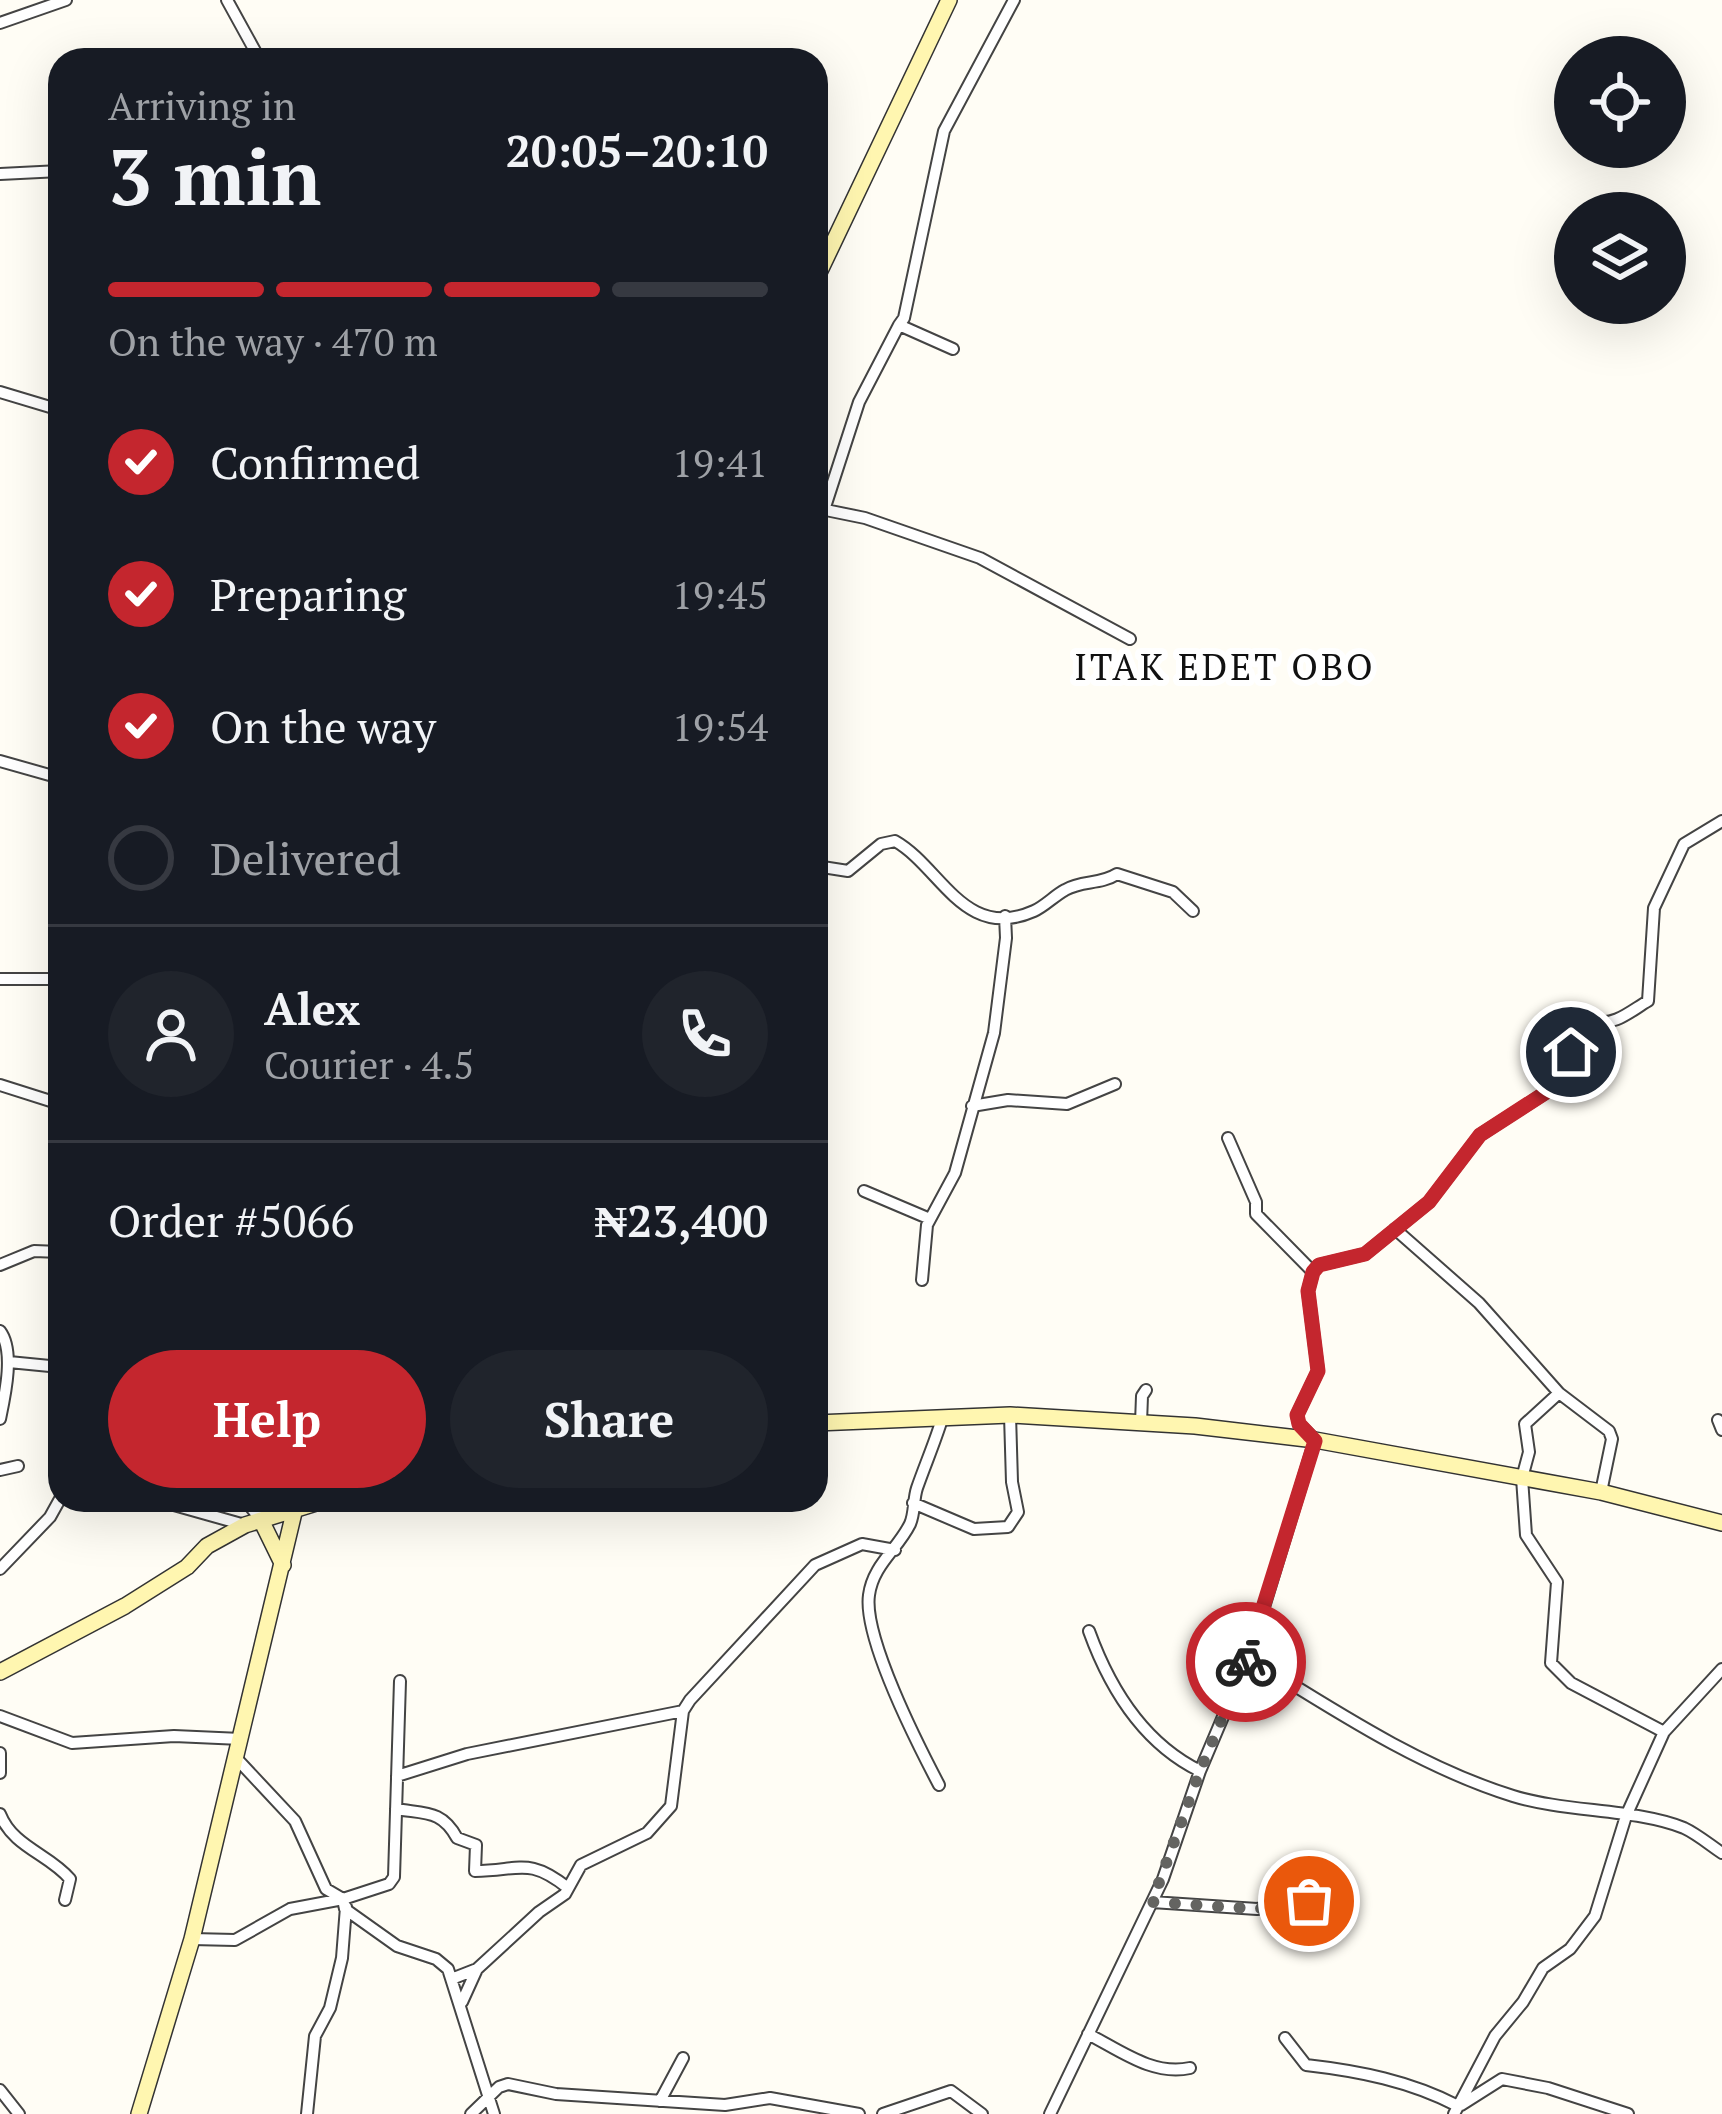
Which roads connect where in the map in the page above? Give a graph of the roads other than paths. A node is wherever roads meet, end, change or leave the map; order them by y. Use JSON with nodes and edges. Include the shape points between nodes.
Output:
{"nodes":[{"id":1,"x":66,"y":0,"type":"edge"},
{"id":2,"x":226,"y":0,"type":"edge"},
{"id":3,"x":949,"y":0,"type":"edge"},
{"id":4,"x":1014,"y":0,"type":"edge"},
{"id":5,"x":0,"y":23,"type":"edge"},
{"id":6,"x":253,"y":48,"type":"edge"},
{"id":7,"x":48,"y":172,"type":"edge"},
{"id":8,"x":0,"y":174,"type":"edge"},
{"id":9,"x":828,"y":254,"type":"edge"},
{"id":10,"x":899,"y":325,"type":"junction"},
{"id":11,"x":953,"y":349,"type":"dead end"},
{"id":12,"x":0,"y":392,"type":"edge"},
{"id":13,"x":48,"y":406,"type":"edge"},
{"id":14,"x":828,"y":485,"type":"edge"},
{"id":15,"x":828,"y":510,"type":"edge"},
{"id":16,"x":1130,"y":638,"type":"dead end"},
{"id":17,"x":0,"y":761,"type":"edge"},
{"id":18,"x":48,"y":775,"type":"edge"},
{"id":19,"x":1722,"y":820,"type":"edge"},
{"id":20,"x":828,"y":868,"type":"edge"},
{"id":21,"x":1192,"y":911,"type":"dead end"},
{"id":22,"x":1005,"y":916,"type":"junction"},
{"id":23,"x":0,"y":979,"type":"edge"},
{"id":24,"x":48,"y":979,"type":"edge"},
{"id":25,"x":1115,"y":1084,"type":"dead end"},
{"id":26,"x":0,"y":1085,"type":"edge"},
{"id":27,"x":48,"y":1100,"type":"edge"},
{"id":28,"x":972,"y":1106,"type":"junction"},
{"id":29,"x":1228,"y":1138,"type":"dead end"},
{"id":30,"x":863,"y":1191,"type":"dead end"},
{"id":31,"x":930,"y":1219,"type":"junction"},
{"id":32,"x":1395,"y":1229,"type":"junction"},
{"id":33,"x":48,"y":1252,"type":"edge"},
{"id":34,"x":0,"y":1265,"type":"edge"},
{"id":35,"x":1313,"y":1272,"type":"junction"},
{"id":36,"x":922,"y":1280,"type":"dead end"},
{"id":37,"x":0,"y":1331,"type":"edge"},
{"id":38,"x":9,"y":1362,"type":"junction"},
{"id":39,"x":48,"y":1366,"type":"edge"},
{"id":40,"x":1146,"y":1390,"type":"dead end"},
{"id":41,"x":1559,"y":1393,"type":"junction"},
{"id":42,"x":1010,"y":1415,"type":"junction"},
{"id":43,"x":0,"y":1419,"type":"edge"},
{"id":44,"x":943,"y":1419,"type":"junction"},
{"id":45,"x":1141,"y":1423,"type":"junction"},
{"id":46,"x":828,"y":1424,"type":"edge"},
{"id":47,"x":1315,"y":1441,"type":"junction"},
{"id":48,"x":18,"y":1466,"type":"dead end"},
{"id":49,"x":0,"y":1470,"type":"edge"},
{"id":50,"x":1522,"y":1478,"type":"junction"},
{"id":51,"x":1600,"y":1492,"type":"junction"},
{"id":52,"x":914,"y":1503,"type":"junction"},
{"id":53,"x":52,"y":1512,"type":"edge"},
{"id":54,"x":207,"y":1512,"type":"edge"},
{"id":55,"x":249,"y":1512,"type":"edge"},
{"id":56,"x":278,"y":1512,"type":"edge"},
{"id":57,"x":294,"y":1512,"type":"edge"},
{"id":58,"x":253,"y":1523,"type":"junction"},
{"id":59,"x":1722,"y":1523,"type":"edge"},
{"id":60,"x":895,"y":1550,"type":"junction"},
{"id":61,"x":283,"y":1565,"type":"junction"},
{"id":62,"x":0,"y":1569,"type":"edge"},
{"id":63,"x":1089,"y":1631,"type":"dead end"},
{"id":64,"x":1250,"y":1653,"type":"junction"},
{"id":65,"x":1722,"y":1670,"type":"edge"},
{"id":66,"x":0,"y":1672,"type":"edge"},
{"id":67,"x":400,"y":1681,"type":"dead end"},
{"id":68,"x":683,"y":1711,"type":"junction"},
{"id":69,"x":0,"y":1716,"type":"edge"},
{"id":70,"x":1664,"y":1732,"type":"junction"},
{"id":71,"x":241,"y":1739,"type":"junction"},
{"id":72,"x":0,"y":1753,"type":"edge"},
{"id":73,"x":237,"y":1759,"type":"junction"},
{"id":74,"x":1200,"y":1771,"type":"junction"},
{"id":75,"x":0,"y":1773,"type":"edge"},
{"id":76,"x":397,"y":1776,"type":"junction"},
{"id":77,"x":939,"y":1785,"type":"dead end"},
{"id":78,"x":396,"y":1809,"type":"junction"},
{"id":79,"x":0,"y":1814,"type":"edge"},
{"id":80,"x":1626,"y":1816,"type":"junction"},
{"id":81,"x":1722,"y":1853,"type":"edge"},
{"id":82,"x":568,"y":1888,"type":"junction"},
{"id":83,"x":64,"y":1900,"type":"dead end"},
{"id":84,"x":1309,"y":1901,"type":"dead end"},
{"id":85,"x":1152,"y":1902,"type":"junction"},
{"id":86,"x":344,"y":1904,"type":"junction"},
{"id":87,"x":192,"y":1939,"type":"junction"},
{"id":88,"x":477,"y":1969,"type":"junction"},
{"id":89,"x":454,"y":1978,"type":"junction"},
{"id":90,"x":461,"y":2002,"type":"junction"},
{"id":91,"x":1088,"y":2034,"type":"junction"},
{"id":92,"x":1285,"y":2038,"type":"dead end"},
{"id":93,"x":683,"y":2058,"type":"dead end"},
{"id":94,"x":1190,"y":2068,"type":"dead end"},
{"id":95,"x":0,"y":2090,"type":"edge"},
{"id":96,"x":490,"y":2097,"type":"junction"},
{"id":97,"x":660,"y":2101,"type":"junction"},
{"id":98,"x":1456,"y":2110,"type":"edge"},
{"id":99,"x":19,"y":2114,"type":"edge"},
{"id":100,"x":140,"y":2114,"type":"edge"},
{"id":101,"x":307,"y":2114,"type":"edge"},
{"id":102,"x":472,"y":2114,"type":"edge"},
{"id":103,"x":494,"y":2114,"type":"edge"},
{"id":104,"x":859,"y":2114,"type":"edge"},
{"id":105,"x":883,"y":2114,"type":"edge"},
{"id":106,"x":982,"y":2114,"type":"edge"},
{"id":107,"x":1050,"y":2114,"type":"edge"},
{"id":108,"x":1628,"y":2114,"type":"edge"}],
"edges":[{"from":1,"to":5,"type":"street"},
{"from":2,"to":6,"type":"street"},
{"from":3,"to":9,"type":"street"},
{"from":4,"to":10,"type":"street","via":[[944,130]]},
{"from":7,"to":8,"type":"street"},
{"from":10,"to":11,"type":"street"},
{"from":10,"to":14,"type":"street"},
{"from":12,"to":13,"type":"street"},
{"from":15,"to":16,"type":"street","via":[[980,558]]},
{"from":17,"to":18,"type":"street"},
{"from":19,"to":32,"type":"street","via":[[1684,844],[1654,908],[1648,1001],[1616,1020],[1580,1027],[1545,1093],[1480,1135],[1429,1202]]},
{"from":20,"to":22,"type":"street","via":[[848,871],[895,841],[967,909]]},
{"from":21,"to":22,"type":"street","via":[[1173,892],[1117,874]]},
{"from":22,"to":28,"type":"street","via":[[994,1033]]},
{"from":23,"to":24,"type":"street"},
{"from":25,"to":28,"type":"street","via":[[1067,1104]]},
{"from":26,"to":27,"type":"street"},
{"from":28,"to":31,"type":"street","via":[[950,1188]]},
{"from":29,"to":35,"type":"street","via":[[1256,1214]]},
{"from":30,"to":31,"type":"street"},
{"from":31,"to":36,"type":"street"},
{"from":32,"to":35,"type":"street","via":[[1360,1256]]},
{"from":32,"to":41,"type":"street","via":[[1479,1303]]},
{"from":33,"to":34,"type":"street"},
{"from":35,"to":47,"type":"street","via":[[1318,1371],[1297,1415]]},
{"from":37,"to":38,"type":"street"},
{"from":38,"to":39,"type":"street"},
{"from":38,"to":43,"type":"street"},
{"from":40,"to":45,"type":"street"},
{"from":41,"to":50,"type":"street","via":[[1525,1424]]},
{"from":41,"to":51,"type":"street","via":[[1609,1431]]},
{"from":42,"to":44,"type":"street"},
{"from":42,"to":45,"type":"street"},
{"from":42,"to":52,"type":"street","via":[[1018,1512],[1008,1527],[974,1529]]},
{"from":44,"to":46,"type":"street"},
{"from":44,"to":52,"type":"street"},
{"from":45,"to":47,"type":"street"},
{"from":47,"to":50,"type":"street"},
{"from":47,"to":64,"type":"street"},
{"from":48,"to":49,"type":"street"},
{"from":50,"to":51,"type":"street"},
{"from":50,"to":70,"type":"street","via":[[1526,1535],[1556,1582],[1551,1663],[1570,1683]]},
{"from":51,"to":59,"type":"street"},
{"from":52,"to":60,"type":"street"},
{"from":53,"to":62,"type":"street"},
{"from":54,"to":58,"type":"street"},
{"from":55,"to":58,"type":"street"},
{"from":56,"to":58,"type":"street"},
{"from":57,"to":61,"type":"street"},
{"from":58,"to":61,"type":"street"},
{"from":58,"to":66,"type":"street","via":[[125,1606]]},
{"from":60,"to":68,"type":"street","via":[[862,1544],[815,1565]]},
{"from":60,"to":77,"type":"street","via":[[873,1577],[870,1618]]},
{"from":61,"to":71,"type":"street"},
{"from":63,"to":74,"type":"street","via":[[1115,1694],[1174,1758]]},
{"from":64,"to":74,"type":"street"},
{"from":64,"to":80,"type":"street","via":[[1382,1737],[1470,1779],[1512,1796]]},
{"from":65,"to":70,"type":"street"},
{"from":67,"to":76,"type":"street"},
{"from":68,"to":76,"type":"street","via":[[466,1754]]},
{"from":68,"to":82,"type":"street","via":[[664,1819],[581,1864]]},
{"from":69,"to":71,"type":"street","via":[[72,1743]]},
{"from":70,"to":80,"type":"street"},
{"from":71,"to":73,"type":"street"},
{"from":72,"to":75,"type":"street"},
{"from":73,"to":86,"type":"street","via":[[295,1821],[326,1889]]},
{"from":73,"to":87,"type":"street"},
{"from":74,"to":85,"type":"street"},
{"from":76,"to":78,"type":"street"},
{"from":78,"to":82,"type":"street","via":[[450,1822],[457,1838],[476,1845],[475,1871],[529,1864]]},
{"from":78,"to":86,"type":"street","via":[[394,1877]]},
{"from":79,"to":83,"type":"street","via":[[37,1856],[65,1872]]},
{"from":80,"to":81,"type":"street","via":[[1683,1828]]},
{"from":80,"to":98,"type":"street","via":[[1595,1916],[1570,1949],[1543,1967]]},
{"from":82,"to":88,"type":"street"},
{"from":84,"to":85,"type":"street","via":[[1257,1909]]},
{"from":85,"to":91,"type":"street"},
{"from":86,"to":87,"type":"street","via":[[290,1909],[235,1940]]},
{"from":86,"to":89,"type":"street"},
{"from":86,"to":101,"type":"street","via":[[342,1958],[315,2036]]},
{"from":87,"to":100,"type":"street"},
{"from":88,"to":89,"type":"street"},
{"from":88,"to":90,"type":"street"},
{"from":89,"to":90,"type":"street"},
{"from":90,"to":96,"type":"street"},
{"from":91,"to":94,"type":"street","via":[[1143,2065]]},
{"from":91,"to":107,"type":"street"},
{"from":92,"to":98,"type":"street","via":[[1306,2065],[1429,2091]]},
{"from":93,"to":97,"type":"street"},
{"from":95,"to":99,"type":"street"},
{"from":96,"to":97,"type":"street","via":[[508,2084]]},
{"from":96,"to":102,"type":"street"},
{"from":96,"to":103,"type":"street"},
{"from":97,"to":104,"type":"street","via":[[770,2098]]},
{"from":98,"to":108,"type":"street","via":[[1502,2079]]},
{"from":105,"to":106,"type":"street","via":[[951,2091]]}]}
